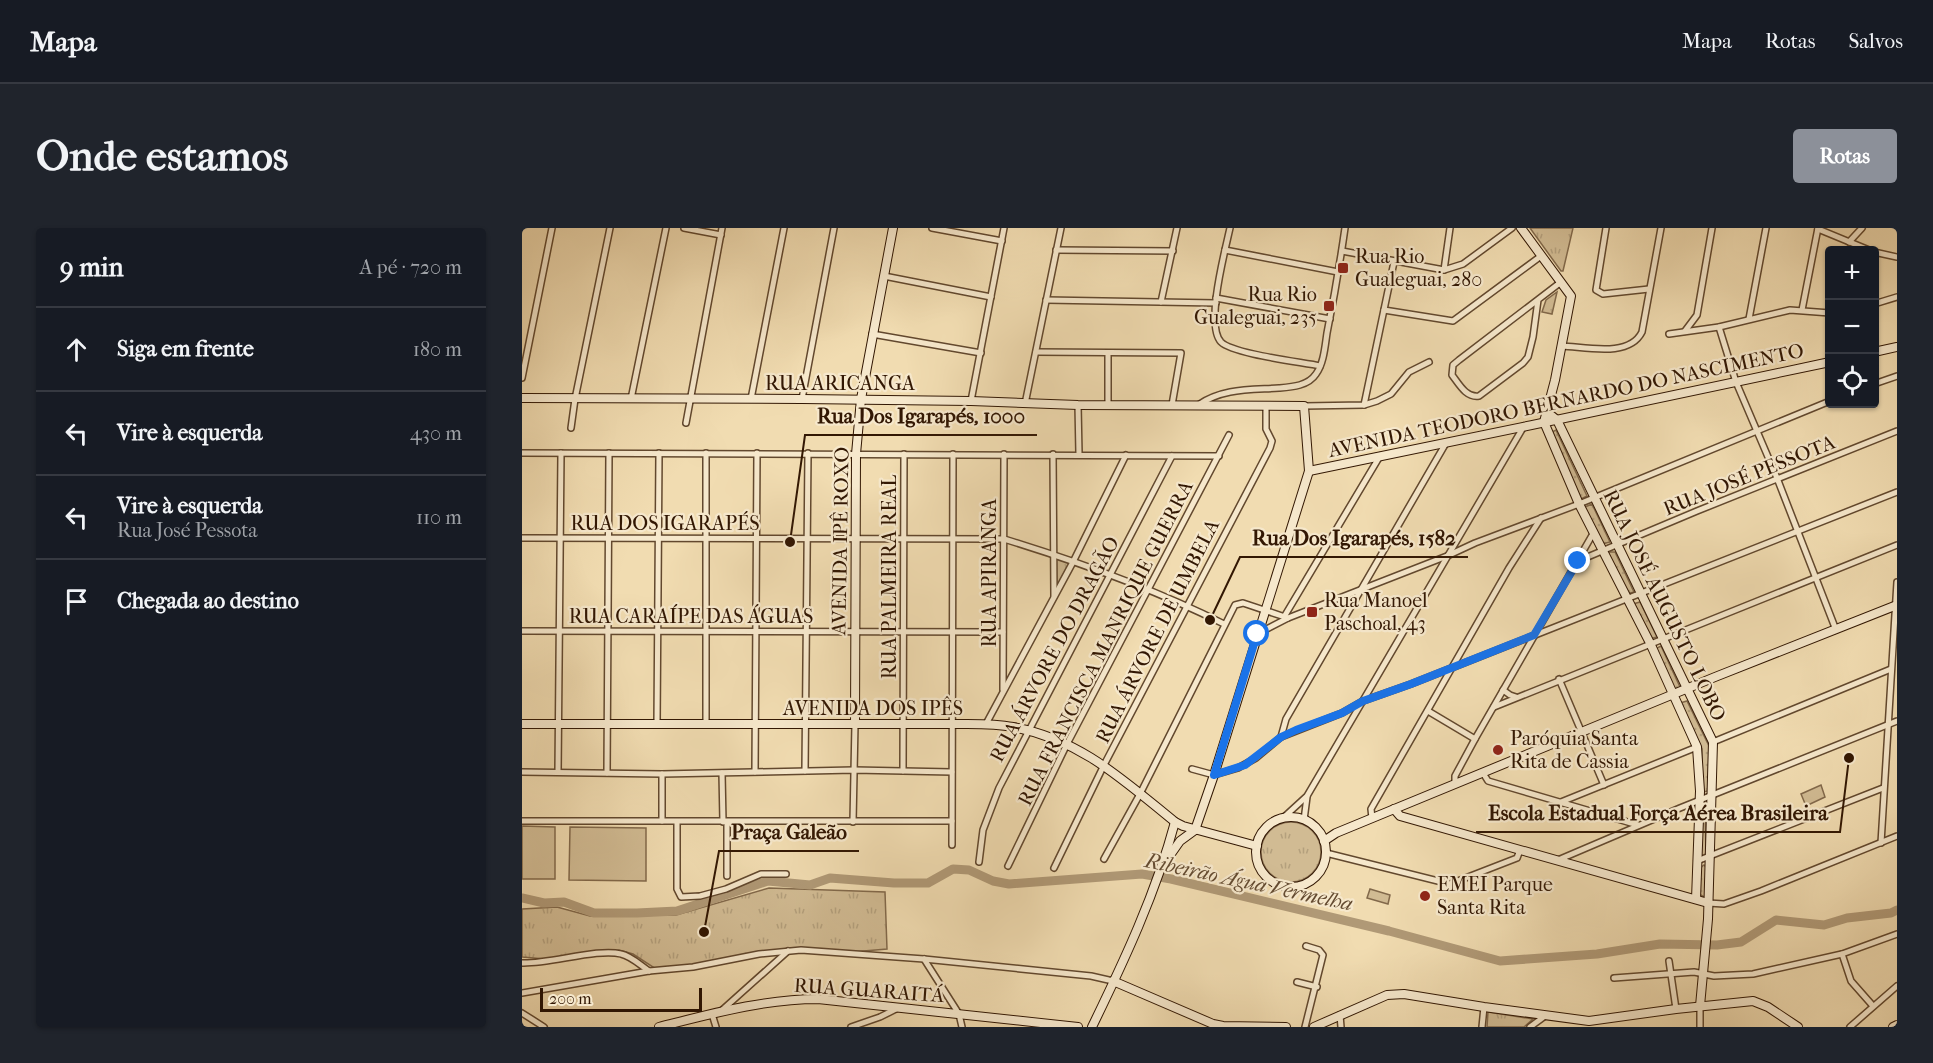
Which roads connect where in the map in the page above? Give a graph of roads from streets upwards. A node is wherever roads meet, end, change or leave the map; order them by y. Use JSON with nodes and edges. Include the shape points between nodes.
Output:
{"nodes":[{"id":1,"x":552,"y":228,"type":"edge"},
{"id":2,"x":610,"y":228,"type":"edge"},
{"id":3,"x":666,"y":228,"type":"edge"},
{"id":4,"x":684,"y":228,"type":"edge"},
{"id":5,"x":722,"y":228,"type":"edge"},
{"id":6,"x":784,"y":228,"type":"edge"},
{"id":7,"x":834,"y":228,"type":"edge"},
{"id":8,"x":893,"y":228,"type":"edge"},
{"id":9,"x":932,"y":228,"type":"edge"},
{"id":10,"x":1004,"y":228,"type":"edge"},
{"id":11,"x":1060,"y":228,"type":"edge"},
{"id":12,"x":1177,"y":228,"type":"edge"},
{"id":13,"x":1230,"y":228,"type":"edge"},
{"id":14,"x":1345,"y":228,"type":"edge"},
{"id":15,"x":1450,"y":228,"type":"edge"},
{"id":16,"x":1512,"y":228,"type":"edge"},
{"id":17,"x":1521,"y":228,"type":"edge"},
{"id":18,"x":1606,"y":228,"type":"edge"},
{"id":19,"x":1661,"y":228,"type":"edge"},
{"id":20,"x":1712,"y":228,"type":"edge"},
{"id":21,"x":1766,"y":228,"type":"edge"},
{"id":22,"x":1862,"y":228,"type":"edge"},
{"id":23,"x":1818,"y":229,"type":"edge"},
{"id":24,"x":721,"y":235,"type":"junction"},
{"id":25,"x":1002,"y":241,"type":"junction"},
{"id":26,"x":1849,"y":242,"type":"junction"},
{"id":27,"x":1859,"y":246,"type":"edge"},
{"id":28,"x":1056,"y":250,"type":"junction"},
{"id":29,"x":1225,"y":250,"type":"junction"},
{"id":30,"x":1173,"y":251,"type":"junction"},
{"id":31,"x":1342,"y":251,"type":"junction"},
{"id":32,"x":1879,"y":253,"type":"edge"},
{"id":33,"x":1541,"y":256,"type":"junction"},
{"id":34,"x":1897,"y":257,"type":"edge"},
{"id":35,"x":1394,"y":262,"type":"junction"},
{"id":36,"x":1444,"y":270,"type":"junction"},
{"id":37,"x":1338,"y":272,"type":"junction"},
{"id":38,"x":884,"y":276,"type":"junction"},
{"id":39,"x":1562,"y":282,"type":"junction"},
{"id":40,"x":1649,"y":289,"type":"junction"},
{"id":41,"x":991,"y":297,"type":"junction"},
{"id":42,"x":1897,"y":297,"type":"edge"},
{"id":43,"x":1046,"y":300,"type":"junction"},
{"id":44,"x":1216,"y":300,"type":"junction"},
{"id":45,"x":1538,"y":300,"type":"junction"},
{"id":46,"x":1161,"y":302,"type":"junction"},
{"id":47,"x":1879,"y":303,"type":"edge"},
{"id":48,"x":1384,"y":310,"type":"junction"},
{"id":49,"x":1802,"y":310,"type":"junction"},
{"id":50,"x":1825,"y":312,"type":"edge"},
{"id":51,"x":1697,"y":315,"type":"junction"},
{"id":52,"x":1330,"y":319,"type":"junction"},
{"id":53,"x":1749,"y":319,"type":"junction"},
{"id":54,"x":1719,"y":327,"type":"junction"},
{"id":55,"x":1709,"y":328,"type":"junction"},
{"id":56,"x":1685,"y":331,"type":"junction"},
{"id":57,"x":872,"y":333,"type":"junction"},
{"id":58,"x":1669,"y":334,"type":"dead end"},
{"id":59,"x":1562,"y":346,"type":"junction"},
{"id":60,"x":1897,"y":347,"type":"edge"},
{"id":61,"x":1879,"y":351,"type":"edge"},
{"id":62,"x":981,"y":352,"type":"junction"},
{"id":63,"x":1036,"y":352,"type":"junction"},
{"id":64,"x":1108,"y":353,"type":"junction"},
{"id":65,"x":1429,"y":362,"type":"dead end"},
{"id":66,"x":1825,"y":363,"type":"edge"},
{"id":67,"x":1320,"y":366,"type":"junction"},
{"id":68,"x":1897,"y":376,"type":"edge"},
{"id":69,"x":522,"y":378,"type":"edge"},
{"id":70,"x":1736,"y":382,"type":"junction"},
{"id":71,"x":1879,"y":383,"type":"edge"},
{"id":72,"x":522,"y":398,"type":"edge"},
{"id":73,"x":575,"y":399,"type":"junction"},
{"id":74,"x":631,"y":399,"type":"junction"},
{"id":75,"x":691,"y":399,"type":"junction"},
{"id":76,"x":751,"y":399,"type":"junction"},
{"id":77,"x":802,"y":399,"type":"junction"},
{"id":78,"x":861,"y":399,"type":"junction"},
{"id":79,"x":971,"y":401,"type":"junction"},
{"id":80,"x":1825,"y":403,"type":"edge"},
{"id":81,"x":1025,"y":404,"type":"junction"},
{"id":82,"x":1078,"y":405,"type":"junction"},
{"id":83,"x":1108,"y":405,"type":"junction"},
{"id":84,"x":1172,"y":405,"type":"junction"},
{"id":85,"x":1364,"y":405,"type":"junction"},
{"id":86,"x":1197,"y":406,"type":"junction"},
{"id":87,"x":1266,"y":406,"type":"junction"},
{"id":88,"x":1304,"y":406,"type":"junction"},
{"id":89,"x":1547,"y":412,"type":"junction"},
{"id":90,"x":1557,"y":420,"type":"junction"},
{"id":91,"x":1544,"y":422,"type":"junction"},
{"id":92,"x":686,"y":423,"type":"dead end"},
{"id":93,"x":1524,"y":426,"type":"junction"},
{"id":94,"x":571,"y":428,"type":"dead end"},
{"id":95,"x":1756,"y":430,"type":"junction"},
{"id":96,"x":1897,"y":431,"type":"edge"},
{"id":97,"x":1229,"y":435,"type":"dead end"},
{"id":98,"x":1447,"y":442,"type":"junction"},
{"id":99,"x":522,"y":453,"type":"edge"},
{"id":100,"x":561,"y":453,"type":"junction"},
{"id":101,"x":609,"y":453,"type":"junction"},
{"id":102,"x":659,"y":453,"type":"junction"},
{"id":103,"x":706,"y":453,"type":"junction"},
{"id":104,"x":757,"y":453,"type":"junction"},
{"id":105,"x":808,"y":453,"type":"junction"},
{"id":106,"x":856,"y":454,"type":"junction"},
{"id":107,"x":904,"y":454,"type":"junction"},
{"id":108,"x":953,"y":454,"type":"junction"},
{"id":109,"x":1004,"y":454,"type":"junction"},
{"id":110,"x":1053,"y":454,"type":"junction"},
{"id":111,"x":1079,"y":454,"type":"junction"},
{"id":112,"x":1126,"y":455,"type":"junction"},
{"id":113,"x":1172,"y":456,"type":"junction"},
{"id":114,"x":1218,"y":456,"type":"junction"},
{"id":115,"x":1380,"y":456,"type":"junction"},
{"id":116,"x":1309,"y":471,"type":"junction"},
{"id":117,"x":1777,"y":478,"type":"junction"},
{"id":118,"x":1897,"y":492,"type":"edge"},
{"id":119,"x":1593,"y":497,"type":"junction"},
{"id":120,"x":1580,"y":504,"type":"junction"},
{"id":121,"x":1541,"y":517,"type":"junction"},
{"id":122,"x":1798,"y":531,"type":"junction"},
{"id":123,"x":1594,"y":532,"type":"junction"},
{"id":124,"x":757,"y":537,"type":"junction"},
{"id":125,"x":856,"y":537,"type":"junction"},
{"id":126,"x":522,"y":538,"type":"edge"},
{"id":127,"x":561,"y":538,"type":"junction"},
{"id":128,"x":609,"y":538,"type":"junction"},
{"id":129,"x":706,"y":538,"type":"junction"},
{"id":130,"x":806,"y":538,"type":"junction"},
{"id":131,"x":905,"y":538,"type":"junction"},
{"id":132,"x":953,"y":538,"type":"junction"},
{"id":133,"x":658,"y":539,"type":"junction"},
{"id":134,"x":1004,"y":539,"type":"junction"},
{"id":135,"x":1616,"y":544,"type":"junction"},
{"id":136,"x":1897,"y":545,"type":"edge"},
{"id":137,"x":1604,"y":549,"type":"junction"},
{"id":138,"x":1054,"y":554,"type":"junction"},
{"id":139,"x":1447,"y":556,"type":"junction"},
{"id":140,"x":1578,"y":561,"type":"junction"},
{"id":141,"x":1073,"y":562,"type":"junction"},
{"id":142,"x":1110,"y":576,"type":"junction"},
{"id":143,"x":1815,"y":577,"type":"junction"},
{"id":144,"x":1897,"y":582,"type":"edge"},
{"id":145,"x":1149,"y":589,"type":"junction"},
{"id":146,"x":1361,"y":589,"type":"junction"},
{"id":147,"x":1641,"y":594,"type":"junction"},
{"id":148,"x":1054,"y":598,"type":"junction"},
{"id":149,"x":1628,"y":599,"type":"junction"},
{"id":150,"x":1896,"y":605,"type":"edge"},
{"id":151,"x":1187,"y":606,"type":"junction"},
{"id":152,"x":1265,"y":610,"type":"junction"},
{"id":153,"x":1546,"y":615,"type":"junction"},
{"id":154,"x":1286,"y":618,"type":"junction"},
{"id":155,"x":1224,"y":624,"type":"junction"},
{"id":156,"x":1553,"y":628,"type":"junction"},
{"id":157,"x":756,"y":630,"type":"junction"},
{"id":158,"x":855,"y":630,"type":"junction"},
{"id":159,"x":904,"y":630,"type":"junction"},
{"id":160,"x":1836,"y":630,"type":"junction"},
{"id":161,"x":522,"y":631,"type":"edge"},
{"id":162,"x":560,"y":631,"type":"junction"},
{"id":163,"x":608,"y":631,"type":"junction"},
{"id":164,"x":658,"y":631,"type":"junction"},
{"id":165,"x":706,"y":631,"type":"junction"},
{"id":166,"x":806,"y":631,"type":"junction"},
{"id":167,"x":952,"y":632,"type":"junction"},
{"id":168,"x":1003,"y":632,"type":"junction"},
{"id":169,"x":1257,"y":634,"type":"junction"},
{"id":170,"x":1534,"y":635,"type":"junction"},
{"id":171,"x":1662,"y":638,"type":"junction"},
{"id":172,"x":1515,"y":643,"type":"junction"},
{"id":173,"x":1650,"y":643,"type":"junction"},
{"id":174,"x":1524,"y":653,"type":"junction"},
{"id":175,"x":1451,"y":668,"type":"junction"},
{"id":176,"x":1891,"y":669,"type":"junction"},
{"id":177,"x":1559,"y":679,"type":"junction"},
{"id":178,"x":1688,"y":688,"type":"junction"},
{"id":179,"x":1503,"y":690,"type":"junction"},
{"id":180,"x":1003,"y":692,"type":"junction"},
{"id":181,"x":1673,"y":695,"type":"junction"},
{"id":182,"x":1516,"y":697,"type":"junction"},
{"id":183,"x":1363,"y":701,"type":"junction"},
{"id":184,"x":1494,"y":707,"type":"junction"},
{"id":185,"x":1428,"y":711,"type":"junction"},
{"id":186,"x":1897,"y":721,"type":"edge"},
{"id":187,"x":522,"y":724,"type":"edge"},
{"id":188,"x":559,"y":724,"type":"junction"},
{"id":189,"x":607,"y":724,"type":"junction"},
{"id":190,"x":657,"y":724,"type":"junction"},
{"id":191,"x":706,"y":724,"type":"junction"},
{"id":192,"x":756,"y":724,"type":"junction"},
{"id":193,"x":806,"y":724,"type":"junction"},
{"id":194,"x":855,"y":724,"type":"junction"},
{"id":195,"x":903,"y":724,"type":"junction"},
{"id":196,"x":952,"y":724,"type":"junction"},
{"id":197,"x":986,"y":724,"type":"junction"},
{"id":198,"x":1887,"y":724,"type":"junction"},
{"id":199,"x":1029,"y":730,"type":"junction"},
{"id":200,"x":1581,"y":733,"type":"junction"},
{"id":201,"x":1281,"y":737,"type":"junction"},
{"id":202,"x":1475,"y":739,"type":"junction"},
{"id":203,"x":1713,"y":742,"type":"junction"},
{"id":204,"x":1067,"y":744,"type":"junction"},
{"id":205,"x":1697,"y":747,"type":"junction"},
{"id":206,"x":1104,"y":765,"type":"junction"},
{"id":207,"x":1192,"y":769,"type":"dead end"},
{"id":208,"x":854,"y":770,"type":"junction"},
{"id":209,"x":805,"y":771,"type":"junction"},
{"id":210,"x":903,"y":771,"type":"junction"},
{"id":211,"x":522,"y":772,"type":"edge"},
{"id":212,"x":558,"y":772,"type":"junction"},
{"id":213,"x":722,"y":772,"type":"junction"},
{"id":214,"x":755,"y":772,"type":"junction"},
{"id":215,"x":952,"y":772,"type":"junction"},
{"id":216,"x":607,"y":773,"type":"junction"},
{"id":217,"x":1483,"y":773,"type":"junction"},
{"id":218,"x":662,"y":774,"type":"junction"},
{"id":219,"x":1214,"y":775,"type":"junction"},
{"id":220,"x":1455,"y":784,"type":"junction"},
{"id":221,"x":1604,"y":785,"type":"junction"},
{"id":222,"x":1883,"y":788,"type":"junction"},
{"id":223,"x":1140,"y":794,"type":"junction"},
{"id":224,"x":1712,"y":795,"type":"junction"},
{"id":225,"x":1307,"y":796,"type":"junction"},
{"id":226,"x":1699,"y":800,"type":"junction"},
{"id":227,"x":1561,"y":802,"type":"junction"},
{"id":228,"x":1394,"y":809,"type":"junction"},
{"id":229,"x":1283,"y":818,"type":"junction"},
{"id":230,"x":1372,"y":818,"type":"junction"},
{"id":231,"x":1304,"y":820,"type":"junction"},
{"id":232,"x":522,"y":821,"type":"edge"},
{"id":233,"x":662,"y":821,"type":"junction"},
{"id":234,"x":952,"y":821,"type":"junction"},
{"id":235,"x":676,"y":822,"type":"junction"},
{"id":236,"x":725,"y":822,"type":"junction"},
{"id":237,"x":853,"y":822,"type":"junction"},
{"id":238,"x":1174,"y":822,"type":"junction"},
{"id":239,"x":1638,"y":825,"type":"junction"},
{"id":240,"x":1183,"y":826,"type":"junction"},
{"id":241,"x":1195,"y":830,"type":"junction"},
{"id":242,"x":1318,"y":830,"type":"junction"},
{"id":243,"x":1336,"y":833,"type":"junction"},
{"id":244,"x":1897,"y":836,"type":"edge"},
{"id":245,"x":1324,"y":841,"type":"junction"},
{"id":246,"x":1881,"y":843,"type":"junction"},
{"id":247,"x":952,"y":845,"type":"dead end"},
{"id":248,"x":1257,"y":846,"type":"junction"},
{"id":249,"x":1520,"y":850,"type":"junction"},
{"id":250,"x":1326,"y":853,"type":"junction"},
{"id":251,"x":1170,"y":856,"type":"junction"},
{"id":252,"x":1710,"y":856,"type":"junction"},
{"id":253,"x":1104,"y":859,"type":"dead end"},
{"id":254,"x":1558,"y":860,"type":"junction"},
{"id":255,"x":1697,"y":861,"type":"junction"},
{"id":256,"x":979,"y":862,"type":"dead end"},
{"id":257,"x":1008,"y":866,"type":"dead end"},
{"id":258,"x":1163,"y":866,"type":"junction"},
{"id":259,"x":1054,"y":868,"type":"dead end"},
{"id":260,"x":786,"y":874,"type":"dead end"},
{"id":261,"x":727,"y":876,"type":"dead end"},
{"id":262,"x":1696,"y":899,"type":"junction"},
{"id":263,"x":1708,"y":903,"type":"junction"},
{"id":264,"x":1897,"y":934,"type":"edge"},
{"id":265,"x":1306,"y":946,"type":"dead end"},
{"id":266,"x":789,"y":951,"type":"junction"},
{"id":267,"x":759,"y":954,"type":"junction"},
{"id":268,"x":1842,"y":954,"type":"junction"},
{"id":269,"x":924,"y":959,"type":"junction"},
{"id":270,"x":1669,"y":961,"type":"dead end"},
{"id":271,"x":522,"y":963,"type":"edge"},
{"id":272,"x":771,"y":966,"type":"junction"},
{"id":273,"x":649,"y":971,"type":"junction"},
{"id":274,"x":1671,"y":973,"type":"junction"},
{"id":275,"x":1703,"y":974,"type":"junction"},
{"id":276,"x":1614,"y":978,"type":"dead end"},
{"id":277,"x":1113,"y":981,"type":"junction"},
{"id":278,"x":1297,"y":982,"type":"dead end"},
{"id":279,"x":1897,"y":986,"type":"edge"},
{"id":280,"x":1317,"y":987,"type":"junction"},
{"id":281,"x":522,"y":993,"type":"edge"},
{"id":282,"x":1700,"y":1006,"type":"junction"},
{"id":283,"x":1873,"y":1006,"type":"junction"},
{"id":284,"x":1484,"y":1007,"type":"junction"},
{"id":285,"x":898,"y":1008,"type":"junction"},
{"id":286,"x":1676,"y":1009,"type":"junction"},
{"id":287,"x":522,"y":1013,"type":"edge"},
{"id":288,"x":716,"y":1013,"type":"junction"},
{"id":289,"x":959,"y":1014,"type":"junction"},
{"id":290,"x":1340,"y":1016,"type":"junction"},
{"id":291,"x":1545,"y":1016,"type":"junction"},
{"id":292,"x":1897,"y":1025,"type":"edge"},
{"id":293,"x":544,"y":1027,"type":"edge"},
{"id":294,"x":659,"y":1027,"type":"edge"},
{"id":295,"x":716,"y":1027,"type":"edge"},
{"id":296,"x":850,"y":1027,"type":"edge"},
{"id":297,"x":962,"y":1027,"type":"edge"},
{"id":298,"x":1078,"y":1027,"type":"edge"},
{"id":299,"x":1092,"y":1027,"type":"edge"},
{"id":300,"x":1286,"y":1027,"type":"edge"},
{"id":301,"x":1305,"y":1027,"type":"edge"},
{"id":302,"x":1314,"y":1027,"type":"edge"},
{"id":303,"x":1341,"y":1027,"type":"edge"},
{"id":304,"x":1482,"y":1027,"type":"edge"},
{"id":305,"x":1530,"y":1027,"type":"edge"},
{"id":306,"x":1700,"y":1027,"type":"edge"},
{"id":307,"x":1798,"y":1027,"type":"edge"},
{"id":308,"x":1850,"y":1027,"type":"edge"},
{"id":309,"x":1893,"y":1027,"type":"edge"}],
"edges":[{"from":1,"to":69,"type":"street"},
{"from":2,"to":73,"type":"street"},
{"from":3,"to":74,"type":"street"},
{"from":4,"to":24,"type":"street"},
{"from":5,"to":24,"type":"street"},
{"from":6,"to":76,"type":"street"},
{"from":7,"to":77,"type":"street"},
{"from":8,"to":38,"type":"street","name":"AVENIDA IPÊ ROXO"},
{"from":9,"to":25,"type":"street"},
{"from":10,"to":25,"type":"street"},
{"from":11,"to":28,"type":"street"},
{"from":12,"to":30,"type":"street"},
{"from":13,"to":29,"type":"street"},
{"from":14,"to":31,"type":"street"},
{"from":15,"to":36,"type":"street"},
{"from":16,"to":36,"type":"street","via":[[1463,264]]},
{"from":17,"to":33,"type":"street"},
{"from":18,"to":40,"type":"street","via":[[1597,291],[1603,294]]},
{"from":19,"to":40,"type":"street"},
{"from":20,"to":51,"type":"street"},
{"from":21,"to":53,"type":"street"},
{"from":22,"to":26,"type":"street"},
{"from":23,"to":26,"type":"street"},
{"from":23,"to":49,"type":"street"},
{"from":24,"to":75,"type":"street"},
{"from":25,"to":41,"type":"street"},
{"from":26,"to":27,"type":"street"},
{"from":28,"to":30,"type":"street"},
{"from":28,"to":43,"type":"street"},
{"from":29,"to":37,"type":"street"},
{"from":29,"to":44,"type":"street"},
{"from":30,"to":46,"type":"street"},
{"from":31,"to":35,"type":"street"},
{"from":31,"to":37,"type":"street"},
{"from":32,"to":34,"type":"street"},
{"from":33,"to":39,"type":"street"},
{"from":33,"to":48,"type":"street","via":[[1453,321]]},
{"from":35,"to":36,"type":"street"},
{"from":35,"to":48,"type":"street"},
{"from":37,"to":52,"type":"street"},
{"from":38,"to":41,"type":"street"},
{"from":38,"to":57,"type":"street","name":"AVENIDA IPÊ ROXO"},
{"from":39,"to":45,"type":"street"},
{"from":39,"to":59,"type":"street","via":[[1571,298]]},
{"from":40,"to":59,"type":"street","via":[[1642,332],[1634,343],[1609,348]]},
{"from":41,"to":62,"type":"street"},
{"from":42,"to":47,"type":"street"},
{"from":43,"to":46,"type":"street"},
{"from":43,"to":63,"type":"street"},
{"from":44,"to":46,"type":"street"},
{"from":44,"to":52,"type":"street"},
{"from":44,"to":67,"type":"street","via":[[1214,328],[1227,346]]},
{"from":45,"to":45,"type":"street","via":[[1453,365],[1452,375],[1468,394],[1479,396],[1526,360]]},
{"from":48,"to":85,"type":"street"},
{"from":49,"to":50,"type":"street"},
{"from":49,"to":53,"type":"street"},
{"from":51,"to":55,"type":"street","via":[[1700,323]]},
{"from":51,"to":56,"type":"street"},
{"from":52,"to":67,"type":"street"},
{"from":53,"to":54,"type":"street"},
{"from":54,"to":55,"type":"street"},
{"from":54,"to":70,"type":"street"},
{"from":55,"to":56,"type":"street"},
{"from":56,"to":58,"type":"street"},
{"from":57,"to":62,"type":"street"},
{"from":57,"to":78,"type":"street","name":"AVENIDA IPÊ ROXO"},
{"from":59,"to":89,"type":"street"},
{"from":60,"to":61,"type":"street"},
{"from":62,"to":79,"type":"street"},
{"from":63,"to":64,"type":"street"},
{"from":63,"to":81,"type":"street"},
{"from":64,"to":83,"type":"street"},
{"from":64,"to":84,"type":"street","via":[[1182,353]]},
{"from":65,"to":85,"type":"street","name":"RUA ARICANGA","via":[[1409,372],[1388,397]]},
{"from":66,"to":70,"type":"street","name":"AVENIDA TEODORO BERNARDO DO NASCIMENTO"},
{"from":67,"to":86,"type":"street","via":[[1312,378],[1300,384],[1227,392],[1210,396]]},
{"from":68,"to":71,"type":"street"},
{"from":70,"to":90,"type":"street","name":"AVENIDA TEODORO BERNARDO DO NASCIMENTO"},
{"from":70,"to":95,"type":"street"},
{"from":72,"to":73,"type":"street","name":"RUA ARICANGA"},
{"from":73,"to":74,"type":"street","name":"RUA ARICANGA"},
{"from":73,"to":94,"type":"street"},
{"from":74,"to":75,"type":"street","name":"RUA ARICANGA"},
{"from":75,"to":76,"type":"street","name":"RUA ARICANGA"},
{"from":75,"to":92,"type":"street"},
{"from":76,"to":77,"type":"street","name":"RUA ARICANGA"},
{"from":77,"to":78,"type":"street","name":"RUA ARICANGA"},
{"from":78,"to":79,"type":"street","name":"RUA ARICANGA"},
{"from":78,"to":106,"type":"street","name":"AVENIDA IPÊ ROXO"},
{"from":79,"to":81,"type":"street","name":"RUA ARICANGA"},
{"from":80,"to":95,"type":"street"},
{"from":81,"to":82,"type":"street","name":"RUA ARICANGA"},
{"from":82,"to":83,"type":"street","name":"RUA ARICANGA"},
{"from":82,"to":111,"type":"street"},
{"from":83,"to":84,"type":"street","name":"RUA ARICANGA"},
{"from":84,"to":86,"type":"street","name":"RUA ARICANGA"},
{"from":85,"to":88,"type":"street","name":"RUA ARICANGA"},
{"from":86,"to":87,"type":"street","name":"RUA ARICANGA"},
{"from":87,"to":88,"type":"street","name":"RUA ARICANGA"},
{"from":87,"to":151,"type":"street","name":"RUA ÁRVORE DE UMBELA","via":[[1266,429],[1272,443]]},
{"from":88,"to":116,"type":"street"},
{"from":89,"to":90,"type":"street"},
{"from":89,"to":91,"type":"street"},
{"from":90,"to":91,"type":"street","name":"AVENIDA TEODORO BERNARDO DO NASCIMENTO"},
{"from":90,"to":119,"type":"street","name":"RUA JOSÉ AUGUSTO LOBO"},
{"from":91,"to":93,"type":"street","name":"AVENIDA TEODORO BERNARDO DO NASCIMENTO"},
{"from":91,"to":120,"type":"street","name":"RUA JOSÉ AUGUSTO LOBO"},
{"from":93,"to":98,"type":"street","name":"AVENIDA TEODORO BERNARDO DO NASCIMENTO"},
{"from":93,"to":139,"type":"street"},
{"from":95,"to":117,"type":"street"},
{"from":95,"to":119,"type":"street"},
{"from":96,"to":117,"type":"street","name":"RUA JOSÉ PESSOTA"},
{"from":97,"to":114,"type":"street","name":"RUA FRANCISCA MANRIQUE GUERRA"},
{"from":98,"to":115,"type":"street","name":"AVENIDA TEODORO BERNARDO DO NASCIMENTO"},
{"from":98,"to":146,"type":"street"},
{"from":99,"to":100,"type":"street"},
{"from":100,"to":101,"type":"street"},
{"from":100,"to":127,"type":"street"},
{"from":101,"to":102,"type":"street"},
{"from":101,"to":128,"type":"street"},
{"from":102,"to":103,"type":"street"},
{"from":102,"to":133,"type":"street"},
{"from":103,"to":104,"type":"street"},
{"from":103,"to":129,"type":"street"},
{"from":104,"to":105,"type":"street"},
{"from":104,"to":124,"type":"street"},
{"from":105,"to":106,"type":"street"},
{"from":105,"to":130,"type":"street"},
{"from":106,"to":107,"type":"street"},
{"from":106,"to":125,"type":"street","name":"AVENIDA IPÊ ROXO"},
{"from":107,"to":108,"type":"street"},
{"from":107,"to":131,"type":"street","name":"RUA PALMEIRA REAL"},
{"from":108,"to":109,"type":"street"},
{"from":108,"to":132,"type":"street"},
{"from":109,"to":110,"type":"street"},
{"from":109,"to":134,"type":"street","name":"RUA APIRANGA"},
{"from":110,"to":111,"type":"street"},
{"from":110,"to":138,"type":"street"},
{"from":111,"to":112,"type":"street"},
{"from":112,"to":113,"type":"street"},
{"from":112,"to":141,"type":"street"},
{"from":113,"to":114,"type":"street"},
{"from":113,"to":142,"type":"street","name":"RUA ÁRVORE DO DRAGÃO"},
{"from":114,"to":145,"type":"street","name":"RUA FRANCISCA MANRIQUE GUERRA"},
{"from":115,"to":116,"type":"street","name":"AVENIDA TEODORO BERNARDO DO NASCIMENTO"},
{"from":115,"to":154,"type":"street"},
{"from":116,"to":152,"type":"street"},
{"from":117,"to":122,"type":"street"},
{"from":117,"to":135,"type":"street","name":"RUA JOSÉ PESSOTA"},
{"from":118,"to":122,"type":"street"},
{"from":119,"to":120,"type":"street"},
{"from":119,"to":135,"type":"street","name":"RUA JOSÉ AUGUSTO LOBO"},
{"from":120,"to":121,"type":"street"},
{"from":120,"to":123,"type":"street","name":"RUA JOSÉ AUGUSTO LOBO"},
{"from":121,"to":139,"type":"street"},
{"from":121,"to":175,"type":"street"},
{"from":122,"to":143,"type":"street"},
{"from":122,"to":147,"type":"street"},
{"from":123,"to":137,"type":"street","name":"RUA JOSÉ AUGUSTO LOBO"},
{"from":123,"to":140,"type":"street"},
{"from":124,"to":129,"type":"street","name":"RUA DOS IGARAPÉS"},
{"from":124,"to":130,"type":"street","name":"RUA DOS IGARAPÉS"},
{"from":124,"to":157,"type":"street"},
{"from":125,"to":130,"type":"street","name":"RUA DOS IGARAPÉS"},
{"from":125,"to":131,"type":"street","name":"RUA DOS IGARAPÉS"},
{"from":125,"to":158,"type":"street","name":"AVENIDA IPÊ ROXO"},
{"from":126,"to":127,"type":"street","name":"RUA DOS IGARAPÉS"},
{"from":127,"to":128,"type":"street","name":"RUA DOS IGARAPÉS"},
{"from":127,"to":162,"type":"street"},
{"from":128,"to":133,"type":"street","name":"RUA DOS IGARAPÉS"},
{"from":128,"to":163,"type":"street"},
{"from":129,"to":133,"type":"street","name":"RUA DOS IGARAPÉS"},
{"from":129,"to":165,"type":"street"},
{"from":130,"to":166,"type":"street"},
{"from":131,"to":132,"type":"street","name":"RUA DOS IGARAPÉS"},
{"from":131,"to":159,"type":"street","name":"RUA PALMEIRA REAL"},
{"from":132,"to":134,"type":"street","name":"RUA DOS IGARAPÉS"},
{"from":132,"to":167,"type":"street"},
{"from":133,"to":164,"type":"street"},
{"from":134,"to":138,"type":"street","name":"RUA DOS IGARAPÉS"},
{"from":134,"to":168,"type":"street","name":"RUA APIRANGA"},
{"from":135,"to":137,"type":"street","name":"RUA JOSÉ PESSOTA"},
{"from":135,"to":147,"type":"street","name":"RUA JOSÉ AUGUSTO LOBO"},
{"from":136,"to":143,"type":"street"},
{"from":137,"to":140,"type":"street","name":"RUA JOSÉ PESSOTA"},
{"from":137,"to":149,"type":"street","name":"RUA JOSÉ AUGUSTO LOBO"},
{"from":138,"to":141,"type":"street","name":"RUA DOS IGARAPÉS"},
{"from":138,"to":148,"type":"street"},
{"from":139,"to":146,"type":"street"},
{"from":139,"to":183,"type":"street"},
{"from":140,"to":153,"type":"street"},
{"from":141,"to":142,"type":"street","name":"RUA DOS IGARAPÉS"},
{"from":141,"to":148,"type":"street"},
{"from":142,"to":145,"type":"street","name":"RUA DOS IGARAPÉS"},
{"from":142,"to":199,"type":"street","name":"RUA ÁRVORE DO DRAGÃO"},
{"from":143,"to":160,"type":"street"},
{"from":143,"to":171,"type":"street"},
{"from":144,"to":150,"type":"street"},
{"from":145,"to":151,"type":"street","name":"RUA DOS IGARAPÉS"},
{"from":145,"to":204,"type":"street","name":"RUA FRANCISCA MANRIQUE GUERRA"},
{"from":146,"to":154,"type":"street"},
{"from":146,"to":201,"type":"street","via":[[1286,719]]},
{"from":147,"to":149,"type":"street"},
{"from":147,"to":171,"type":"street","name":"RUA JOSÉ AUGUSTO LOBO"},
{"from":148,"to":180,"type":"street"},
{"from":149,"to":156,"type":"street"},
{"from":149,"to":173,"type":"street","name":"RUA JOSÉ AUGUSTO LOBO"},
{"from":150,"to":160,"type":"street"},
{"from":150,"to":176,"type":"street"},
{"from":151,"to":155,"type":"street","name":"RUA DOS IGARAPÉS"},
{"from":151,"to":206,"type":"street","name":"RUA ÁRVORE DE UMBELA"},
{"from":152,"to":154,"type":"street"},
{"from":152,"to":155,"type":"street","via":[[1243,603],[1235,605]]},
{"from":152,"to":169,"type":"street"},
{"from":153,"to":156,"type":"street"},
{"from":153,"to":170,"type":"street"},
{"from":154,"to":169,"type":"street"},
{"from":155,"to":223,"type":"street"},
{"from":156,"to":170,"type":"street"},
{"from":157,"to":165,"type":"street","name":"RUA CARAÍPE DAS ÁGUAS"},
{"from":157,"to":166,"type":"street","name":"RUA CARAÍPE DAS ÁGUAS"},
{"from":157,"to":192,"type":"street"},
{"from":158,"to":159,"type":"street","name":"RUA CARAÍPE DAS ÁGUAS"},
{"from":158,"to":166,"type":"street","name":"RUA CARAÍPE DAS ÁGUAS"},
{"from":158,"to":194,"type":"street","name":"AVENIDA IPÊ ROXO"},
{"from":159,"to":167,"type":"street","name":"RUA CARAÍPE DAS ÁGUAS"},
{"from":159,"to":195,"type":"street","name":"RUA PALMEIRA REAL"},
{"from":160,"to":178,"type":"street"},
{"from":161,"to":162,"type":"street","name":"RUA CARAÍPE DAS ÁGUAS"},
{"from":162,"to":163,"type":"street","name":"RUA CARAÍPE DAS ÁGUAS"},
{"from":162,"to":188,"type":"street"},
{"from":163,"to":164,"type":"street","name":"RUA CARAÍPE DAS ÁGUAS"},
{"from":163,"to":189,"type":"street"},
{"from":164,"to":165,"type":"street","name":"RUA CARAÍPE DAS ÁGUAS"},
{"from":164,"to":190,"type":"street"},
{"from":165,"to":191,"type":"street"},
{"from":166,"to":193,"type":"street"},
{"from":167,"to":168,"type":"street","name":"RUA CARAÍPE DAS ÁGUAS"},
{"from":167,"to":196,"type":"street"},
{"from":168,"to":180,"type":"street","name":"RUA APIRANGA"},
{"from":169,"to":219,"type":"street"},
{"from":170,"to":172,"type":"street"},
{"from":170,"to":174,"type":"street"},
{"from":171,"to":173,"type":"street"},
{"from":171,"to":178,"type":"street","name":"RUA JOSÉ AUGUSTO LOBO"},
{"from":172,"to":174,"type":"street"},
{"from":172,"to":175,"type":"street"},
{"from":173,"to":177,"type":"street"},
{"from":173,"to":181,"type":"street","name":"RUA JOSÉ AUGUSTO LOBO"},
{"from":174,"to":179,"type":"street"},
{"from":175,"to":183,"type":"street"},
{"from":175,"to":185,"type":"street"},
{"from":176,"to":198,"type":"street"},
{"from":176,"to":203,"type":"street"},
{"from":177,"to":182,"type":"street"},
{"from":177,"to":200,"type":"street"},
{"from":178,"to":181,"type":"street"},
{"from":178,"to":203,"type":"street","name":"RUA JOSÉ AUGUSTO LOBO"},
{"from":179,"to":182,"type":"street"},
{"from":179,"to":184,"type":"street"},
{"from":180,"to":197,"type":"street"},
{"from":181,"to":200,"type":"street"},
{"from":181,"to":205,"type":"street","name":"RUA JOSÉ AUGUSTO LOBO"},
{"from":182,"to":184,"type":"street"},
{"from":183,"to":201,"type":"street"},
{"from":183,"to":225,"type":"street"},
{"from":184,"to":202,"type":"street"},
{"from":185,"to":202,"type":"street"},
{"from":185,"to":230,"type":"street","via":[[1371,809]]},
{"from":186,"to":198,"type":"street"},
{"from":187,"to":188,"type":"street","name":"AVENIDA DOS IPÊS"},
{"from":188,"to":189,"type":"street","name":"AVENIDA DOS IPÊS"},
{"from":188,"to":212,"type":"street"},
{"from":189,"to":190,"type":"street","name":"AVENIDA DOS IPÊS"},
{"from":189,"to":216,"type":"street"},
{"from":190,"to":191,"type":"street","name":"AVENIDA DOS IPÊS"},
{"from":191,"to":192,"type":"street","name":"AVENIDA DOS IPÊS"},
{"from":192,"to":193,"type":"street","name":"AVENIDA DOS IPÊS"},
{"from":192,"to":214,"type":"street"},
{"from":193,"to":194,"type":"street","name":"AVENIDA DOS IPÊS"},
{"from":193,"to":209,"type":"street"},
{"from":194,"to":195,"type":"street","name":"AVENIDA DOS IPÊS"},
{"from":194,"to":208,"type":"street","name":"AVENIDA IPÊ ROXO"},
{"from":195,"to":196,"type":"street","name":"AVENIDA DOS IPÊS"},
{"from":195,"to":210,"type":"street","name":"RUA PALMEIRA REAL"},
{"from":196,"to":197,"type":"street","name":"AVENIDA DOS IPÊS"},
{"from":196,"to":215,"type":"street"},
{"from":197,"to":199,"type":"street","name":"AVENIDA DOS IPÊS"},
{"from":198,"to":222,"type":"street"},
{"from":198,"to":224,"type":"street"},
{"from":199,"to":204,"type":"street","name":"AVENIDA DOS IPÊS"},
{"from":199,"to":256,"type":"street","name":"RUA ÁRVORE DO DRAGÃO","via":[[990,809]]},
{"from":200,"to":217,"type":"street"},
{"from":200,"to":221,"type":"street"},
{"from":201,"to":219,"type":"street","via":[[1245,765]]},
{"from":202,"to":220,"type":"street","via":[[1455,776]]},
{"from":203,"to":224,"type":"street","name":"RUA JOSÉ AUGUSTO LOBO"},
{"from":204,"to":206,"type":"street","name":"AVENIDA DOS IPÊS"},
{"from":204,"to":257,"type":"street","name":"RUA FRANCISCA MANRIQUE GUERRA"},
{"from":205,"to":221,"type":"street"},
{"from":205,"to":226,"type":"street","name":"RUA JOSÉ AUGUSTO LOBO"},
{"from":206,"to":223,"type":"street","name":"AVENIDA DOS IPÊS"},
{"from":206,"to":259,"type":"street","name":"RUA ÁRVORE DE UMBELA"},
{"from":207,"to":219,"type":"street"},
{"from":208,"to":209,"type":"street"},
{"from":208,"to":210,"type":"street"},
{"from":208,"to":237,"type":"street","name":"AVENIDA IPÊ ROXO"},
{"from":209,"to":214,"type":"street"},
{"from":210,"to":215,"type":"street"},
{"from":211,"to":212,"type":"street"},
{"from":212,"to":216,"type":"street"},
{"from":213,"to":214,"type":"street"},
{"from":213,"to":218,"type":"street"},
{"from":213,"to":236,"type":"street"},
{"from":215,"to":234,"type":"street"},
{"from":216,"to":218,"type":"street"},
{"from":217,"to":220,"type":"street"},
{"from":217,"to":227,"type":"street","via":[[1488,781]]},
{"from":218,"to":233,"type":"street"},
{"from":219,"to":241,"type":"street"},
{"from":220,"to":228,"type":"street"},
{"from":221,"to":227,"type":"street"},
{"from":222,"to":246,"type":"street"},
{"from":222,"to":252,"type":"street"},
{"from":223,"to":238,"type":"street","name":"AVENIDA DOS IPÊS"},
{"from":223,"to":253,"type":"street"},
{"from":224,"to":226,"type":"street"},
{"from":224,"to":252,"type":"street","name":"RUA JOSÉ AUGUSTO LOBO"},
{"from":225,"to":229,"type":"street"},
{"from":225,"to":231,"type":"street"},
{"from":226,"to":239,"type":"street"},
{"from":226,"to":255,"type":"street","name":"RUA JOSÉ AUGUSTO LOBO"},
{"from":227,"to":239,"type":"street"},
{"from":228,"to":230,"type":"street"},
{"from":228,"to":249,"type":"street","via":[[1400,816]]},
{"from":229,"to":231,"type":"street"},
{"from":229,"to":248,"type":"street","via":[[1269,825]]},
{"from":230,"to":243,"type":"street"},
{"from":231,"to":242,"type":"street"},
{"from":232,"to":233,"type":"street"},
{"from":233,"to":235,"type":"street"},
{"from":234,"to":237,"type":"street"},
{"from":234,"to":247,"type":"street"},
{"from":235,"to":236,"type":"street"},
{"from":235,"to":260,"type":"street","via":[[678,893],[684,897],[726,889],[761,874]]},
{"from":236,"to":237,"type":"street"},
{"from":236,"to":261,"type":"street"},
{"from":238,"to":240,"type":"street","name":"AVENIDA DOS IPÊS"},
{"from":238,"to":258,"type":"street"},
{"from":239,"to":254,"type":"street"},
{"from":240,"to":241,"type":"street","name":"AVENIDA DOS IPÊS"},
{"from":240,"to":251,"type":"street"},
{"from":241,"to":248,"type":"street","name":"AVENIDA DOS IPÊS"},
{"from":241,"to":251,"type":"street","via":[[1180,841]]},
{"from":242,"to":243,"type":"street"},
{"from":242,"to":245,"type":"street"},
{"from":243,"to":245,"type":"street"},
{"from":244,"to":246,"type":"street"},
{"from":245,"to":250,"type":"street"},
{"from":246,"to":263,"type":"street","via":[[1724,904]]},
{"from":248,"to":250,"type":"street","via":[[1258,865],[1263,874],[1287,887],[1314,879]]},
{"from":249,"to":250,"type":"street","via":[[1517,858],[1453,884]]},
{"from":249,"to":254,"type":"street"},
{"from":251,"to":258,"type":"street"},
{"from":252,"to":255,"type":"street"},
{"from":252,"to":263,"type":"street","name":"RUA JOSÉ AUGUSTO LOBO"},
{"from":254,"to":262,"type":"street"},
{"from":255,"to":262,"type":"street","name":"RUA JOSÉ AUGUSTO LOBO"},
{"from":258,"to":277,"type":"street"},
{"from":262,"to":263,"type":"street"},
{"from":263,"to":275,"type":"street","name":"RUA JOSÉ AUGUSTO LOBO"},
{"from":264,"to":268,"type":"street"},
{"from":265,"to":280,"type":"street","via":[[1323,955]]},
{"from":266,"to":267,"type":"street"},
{"from":266,"to":269,"type":"street"},
{"from":266,"to":272,"type":"street"},
{"from":267,"to":272,"type":"street"},
{"from":267,"to":273,"type":"street"},
{"from":268,"to":275,"type":"street","via":[[1753,974]]},
{"from":268,"to":283,"type":"street","via":[[1851,981]]},
{"from":269,"to":277,"type":"street"},
{"from":269,"to":289,"type":"street"},
{"from":270,"to":274,"type":"street"},
{"from":271,"to":273,"type":"street","via":[[610,952],[629,957]]},
{"from":272,"to":288,"type":"street"},
{"from":273,"to":281,"type":"street"},
{"from":274,"to":275,"type":"street"},
{"from":274,"to":276,"type":"street"},
{"from":274,"to":286,"type":"street"},
{"from":275,"to":282,"type":"street","name":"RUA JOSÉ AUGUSTO LOBO"},
{"from":277,"to":299,"type":"street"},
{"from":277,"to":300,"type":"street","via":[[1213,1024]]},
{"from":278,"to":280,"type":"street"},
{"from":279,"to":283,"type":"street"},
{"from":280,"to":301,"type":"street"},
{"from":282,"to":286,"type":"street"},
{"from":282,"to":306,"type":"street","name":"RUA JOSÉ AUGUSTO LOBO"},
{"from":282,"to":307,"type":"street","via":[[1753,1001]]},
{"from":283,"to":308,"type":"street"},
{"from":284,"to":290,"type":"street","via":[[1393,994]]},
{"from":284,"to":291,"type":"street"},
{"from":284,"to":304,"type":"street"},
{"from":285,"to":288,"type":"street","name":"RUA GUARAITÁ","via":[[799,999]]},
{"from":285,"to":289,"type":"street","name":"RUA GUARAITÁ"},
{"from":285,"to":296,"type":"street"},
{"from":286,"to":291,"type":"street","via":[[1599,1020]]},
{"from":287,"to":293,"type":"street"},
{"from":288,"to":294,"type":"street","name":"RUA GUARAITÁ"},
{"from":288,"to":295,"type":"street"},
{"from":289,"to":297,"type":"street"},
{"from":289,"to":298,"type":"street","name":"RUA GUARAITÁ"},
{"from":290,"to":302,"type":"street"},
{"from":290,"to":303,"type":"street"},
{"from":291,"to":305,"type":"street"},
{"from":292,"to":309,"type":"street"}]}
